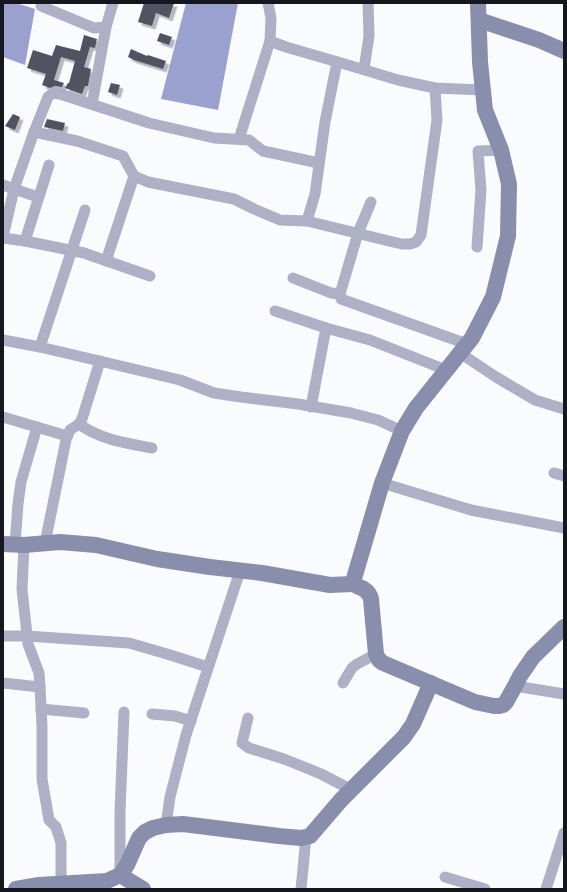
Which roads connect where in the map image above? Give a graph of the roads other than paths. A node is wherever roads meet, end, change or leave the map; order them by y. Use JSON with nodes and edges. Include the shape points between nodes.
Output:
{"nodes":[{"id":1,"x":113,"y":3,"type":"edge"},
{"id":2,"x":268,"y":3,"type":"edge"},
{"id":3,"x":368,"y":3,"type":"edge"},
{"id":4,"x":38,"y":4,"type":"edge"},
{"id":5,"x":477,"y":8,"type":"edge"},
{"id":6,"x":106,"y":26,"type":"junction"},
{"id":7,"x":270,"y":41,"type":"junction"},
{"id":8,"x":564,"y":51,"type":"edge"},
{"id":9,"x":337,"y":62,"type":"junction"},
{"id":10,"x":364,"y":69,"type":"junction"},
{"id":11,"x":435,"y":88,"type":"junction"},
{"id":12,"x":483,"y":90,"type":"junction"},
{"id":13,"x":92,"y":104,"type":"junction"},
{"id":14,"x":34,"y":132,"type":"junction"},
{"id":15,"x":238,"y":138,"type":"junction"},
{"id":16,"x":501,"y":150,"type":"junction"},
{"id":17,"x":319,"y":163,"type":"junction"},
{"id":18,"x":49,"y":165,"type":"dead end"},
{"id":19,"x":134,"y":176,"type":"junction"},
{"id":20,"x":3,"y":184,"type":"edge"},
{"id":21,"x":14,"y":189,"type":"junction"},
{"id":22,"x":38,"y":197,"type":"junction"},
{"id":23,"x":371,"y":202,"type":"dead end"},
{"id":24,"x":85,"y":210,"type":"dead end"},
{"id":25,"x":308,"y":222,"type":"junction"},
{"id":26,"x":358,"y":233,"type":"junction"},
{"id":27,"x":3,"y":238,"type":"edge"},
{"id":28,"x":25,"y":241,"type":"junction"},
{"id":29,"x":477,"y":247,"type":"dead end"},
{"id":30,"x":71,"y":251,"type":"junction"},
{"id":31,"x":106,"y":261,"type":"junction"},
{"id":32,"x":150,"y":276,"type":"dead end"},
{"id":33,"x":293,"y":278,"type":"dead end"},
{"id":34,"x":340,"y":294,"type":"junction"},
{"id":35,"x":275,"y":310,"type":"dead end"},
{"id":36,"x":326,"y":328,"type":"junction"},
{"id":37,"x":3,"y":340,"type":"edge"},
{"id":38,"x":40,"y":347,"type":"junction"},
{"id":39,"x":463,"y":349,"type":"junction"},
{"id":40,"x":100,"y":361,"type":"junction"},
{"id":41,"x":446,"y":370,"type":"junction"},
{"id":42,"x":311,"y":406,"type":"junction"},
{"id":43,"x":564,"y":409,"type":"edge"},
{"id":44,"x":3,"y":417,"type":"edge"},
{"id":45,"x":79,"y":424,"type":"junction"},
{"id":46,"x":37,"y":427,"type":"junction"},
{"id":47,"x":402,"y":431,"type":"junction"},
{"id":48,"x":67,"y":436,"type":"junction"},
{"id":49,"x":152,"y":448,"type":"dead end"},
{"id":50,"x":382,"y":483,"type":"junction"},
{"id":51,"x":564,"y":528,"type":"edge"},
{"id":52,"x":45,"y":543,"type":"junction"},
{"id":53,"x":14,"y":544,"type":"edge"},
{"id":54,"x":240,"y":571,"type":"junction"},
{"id":55,"x":353,"y":584,"type":"junction"},
{"id":56,"x":564,"y":627,"type":"edge"},
{"id":57,"x":3,"y":636,"type":"edge"},
{"id":58,"x":27,"y":636,"type":"junction"},
{"id":59,"x":376,"y":654,"type":"junction"},
{"id":60,"x":208,"y":667,"type":"junction"},
{"id":61,"x":3,"y":683,"type":"edge"},
{"id":62,"x":343,"y":683,"type":"dead end"},
{"id":63,"x":431,"y":683,"type":"junction"},
{"id":64,"x":515,"y":686,"type":"junction"},
{"id":65,"x":40,"y":687,"type":"junction"},
{"id":66,"x":564,"y":694,"type":"edge"},
{"id":67,"x":41,"y":709,"type":"junction"},
{"id":68,"x":124,"y":712,"type":"dead end"},
{"id":69,"x":84,"y":713,"type":"dead end"},
{"id":70,"x":152,"y":714,"type":"dead end"},
{"id":71,"x":248,"y":718,"type":"dead end"},
{"id":72,"x":191,"y":721,"type":"junction"},
{"id":73,"x":352,"y":790,"type":"junction"},
{"id":74,"x":166,"y":825,"type":"junction"},
{"id":75,"x":564,"y":833,"type":"edge"},
{"id":76,"x":306,"y":836,"type":"junction"},
{"id":77,"x":445,"y":877,"type":"dead end"},
{"id":78,"x":125,"y":882,"type":"edge"},
{"id":79,"x":64,"y":885,"type":"edge"},
{"id":80,"x":93,"y":885,"type":"edge"},
{"id":81,"x":16,"y":889,"type":"edge"},
{"id":82,"x":143,"y":889,"type":"edge"},
{"id":83,"x":301,"y":889,"type":"edge"},
{"id":84,"x":485,"y":889,"type":"edge"},
{"id":85,"x":546,"y":889,"type":"edge"}],
"edges":[{"from":1,"to":6,"type":"street"},
{"from":2,"to":7,"type":"street","via":[[271,18]]},
{"from":3,"to":10,"type":"street","via":[[369,36]]},
{"from":4,"to":6,"type":"street","via":[[94,28]]},
{"from":5,"to":8,"type":"street"},
{"from":5,"to":12,"type":"street"},
{"from":6,"to":13,"type":"street"},
{"from":7,"to":9,"type":"street"},
{"from":7,"to":15,"type":"street"},
{"from":9,"to":10,"type":"street"},
{"from":9,"to":17,"type":"street","via":[[324,122]]},
{"from":10,"to":11,"type":"street"},
{"from":11,"to":12,"type":"street"},
{"from":11,"to":26,"type":"street","via":[[437,120],[421,235],[416,242],[410,244]]},
{"from":12,"to":16,"type":"street","via":[[485,110]]},
{"from":13,"to":14,"type":"street","via":[[60,94],[51,94]]},
{"from":13,"to":15,"type":"street","via":[[150,123],[214,138]]},
{"from":14,"to":19,"type":"street","via":[[76,141],[123,156]]},
{"from":14,"to":21,"type":"street"},
{"from":15,"to":17,"type":"street","via":[[249,140],[263,151]]},
{"from":16,"to":29,"type":"street","via":[[478,151],[481,190]]},
{"from":16,"to":39,"type":"street","via":[[509,184],[508,236],[493,297],[472,338]]},
{"from":17,"to":25,"type":"street"},
{"from":18,"to":22,"type":"street"},
{"from":19,"to":25,"type":"street","via":[[148,182],[234,199],[280,220]]},
{"from":19,"to":31,"type":"street"},
{"from":20,"to":21,"type":"street"},
{"from":21,"to":22,"type":"street"},
{"from":21,"to":27,"type":"street"},
{"from":22,"to":28,"type":"street"},
{"from":23,"to":26,"type":"street"},
{"from":24,"to":30,"type":"street"},
{"from":25,"to":26,"type":"street"},
{"from":26,"to":34,"type":"street"},
{"from":27,"to":28,"type":"street"},
{"from":28,"to":30,"type":"street"},
{"from":30,"to":31,"type":"street"},
{"from":30,"to":38,"type":"street"},
{"from":31,"to":32,"type":"street"},
{"from":33,"to":34,"type":"street"},
{"from":34,"to":39,"type":"street","via":[[341,299]]},
{"from":35,"to":36,"type":"street"},
{"from":36,"to":41,"type":"street","via":[[370,340]]},
{"from":36,"to":42,"type":"street"},
{"from":37,"to":38,"type":"street"},
{"from":38,"to":40,"type":"street"},
{"from":39,"to":41,"type":"street"},
{"from":39,"to":43,"type":"street","via":[[496,377],[535,400]]},
{"from":40,"to":42,"type":"street","via":[[180,380],[214,392]]},
{"from":40,"to":45,"type":"street"},
{"from":41,"to":47,"type":"street","via":[[416,408]]},
{"from":42,"to":47,"type":"street","via":[[378,420]]},
{"from":44,"to":46,"type":"street"},
{"from":45,"to":48,"type":"street","via":[[73,427]]},
{"from":45,"to":49,"type":"street","via":[[88,431],[114,441]]},
{"from":46,"to":48,"type":"street"},
{"from":46,"to":53,"type":"street","via":[[21,482]]},
{"from":47,"to":50,"type":"street"},
{"from":48,"to":52,"type":"street"},
{"from":50,"to":51,"type":"street","via":[[471,510]]},
{"from":50,"to":55,"type":"street"},
{"from":52,"to":53,"type":"street"},
{"from":52,"to":54,"type":"street","via":[[96,545],[157,559]]},
{"from":53,"to":58,"type":"street"},
{"from":54,"to":55,"type":"street","via":[[330,585]]},
{"from":54,"to":60,"type":"street"},
{"from":55,"to":59,"type":"street","via":[[365,589],[371,599]]},
{"from":56,"to":64,"type":"street","via":[[533,657]]},
{"from":57,"to":58,"type":"street"},
{"from":58,"to":60,"type":"street","via":[[129,644]]},
{"from":58,"to":65,"type":"street","via":[[36,663]]},
{"from":59,"to":62,"type":"street","via":[[352,668]]},
{"from":59,"to":63,"type":"street","via":[[378,660],[383,663]]},
{"from":60,"to":72,"type":"street"},
{"from":61,"to":65,"type":"street"},
{"from":63,"to":64,"type":"street","via":[[475,702],[494,706],[503,705]]},
{"from":63,"to":73,"type":"street","via":[[413,724],[404,737]]},
{"from":64,"to":66,"type":"street"},
{"from":65,"to":67,"type":"street"},
{"from":67,"to":69,"type":"street"},
{"from":67,"to":79,"type":"street","via":[[42,779],[49,820],[56,827],[61,843]]},
{"from":68,"to":78,"type":"street","via":[[120,812]]},
{"from":70,"to":72,"type":"street","via":[[175,716]]},
{"from":71,"to":73,"type":"street","via":[[242,743],[249,748],[304,767]]},
{"from":72,"to":74,"type":"street","via":[[170,797]]},
{"from":73,"to":76,"type":"street","via":[[310,836]]},
{"from":74,"to":76,"type":"street","via":[[183,824],[301,838]]},
{"from":74,"to":78,"type":"street","via":[[153,828],[139,838],[127,865]]},
{"from":75,"to":85,"type":"street"},
{"from":76,"to":83,"type":"street"},
{"from":77,"to":84,"type":"street"},
{"from":78,"to":80,"type":"street","via":[[107,881]]},
{"from":78,"to":82,"type":"street"},
{"from":79,"to":80,"type":"street"},
{"from":79,"to":81,"type":"street","via":[[39,885]]}]}
